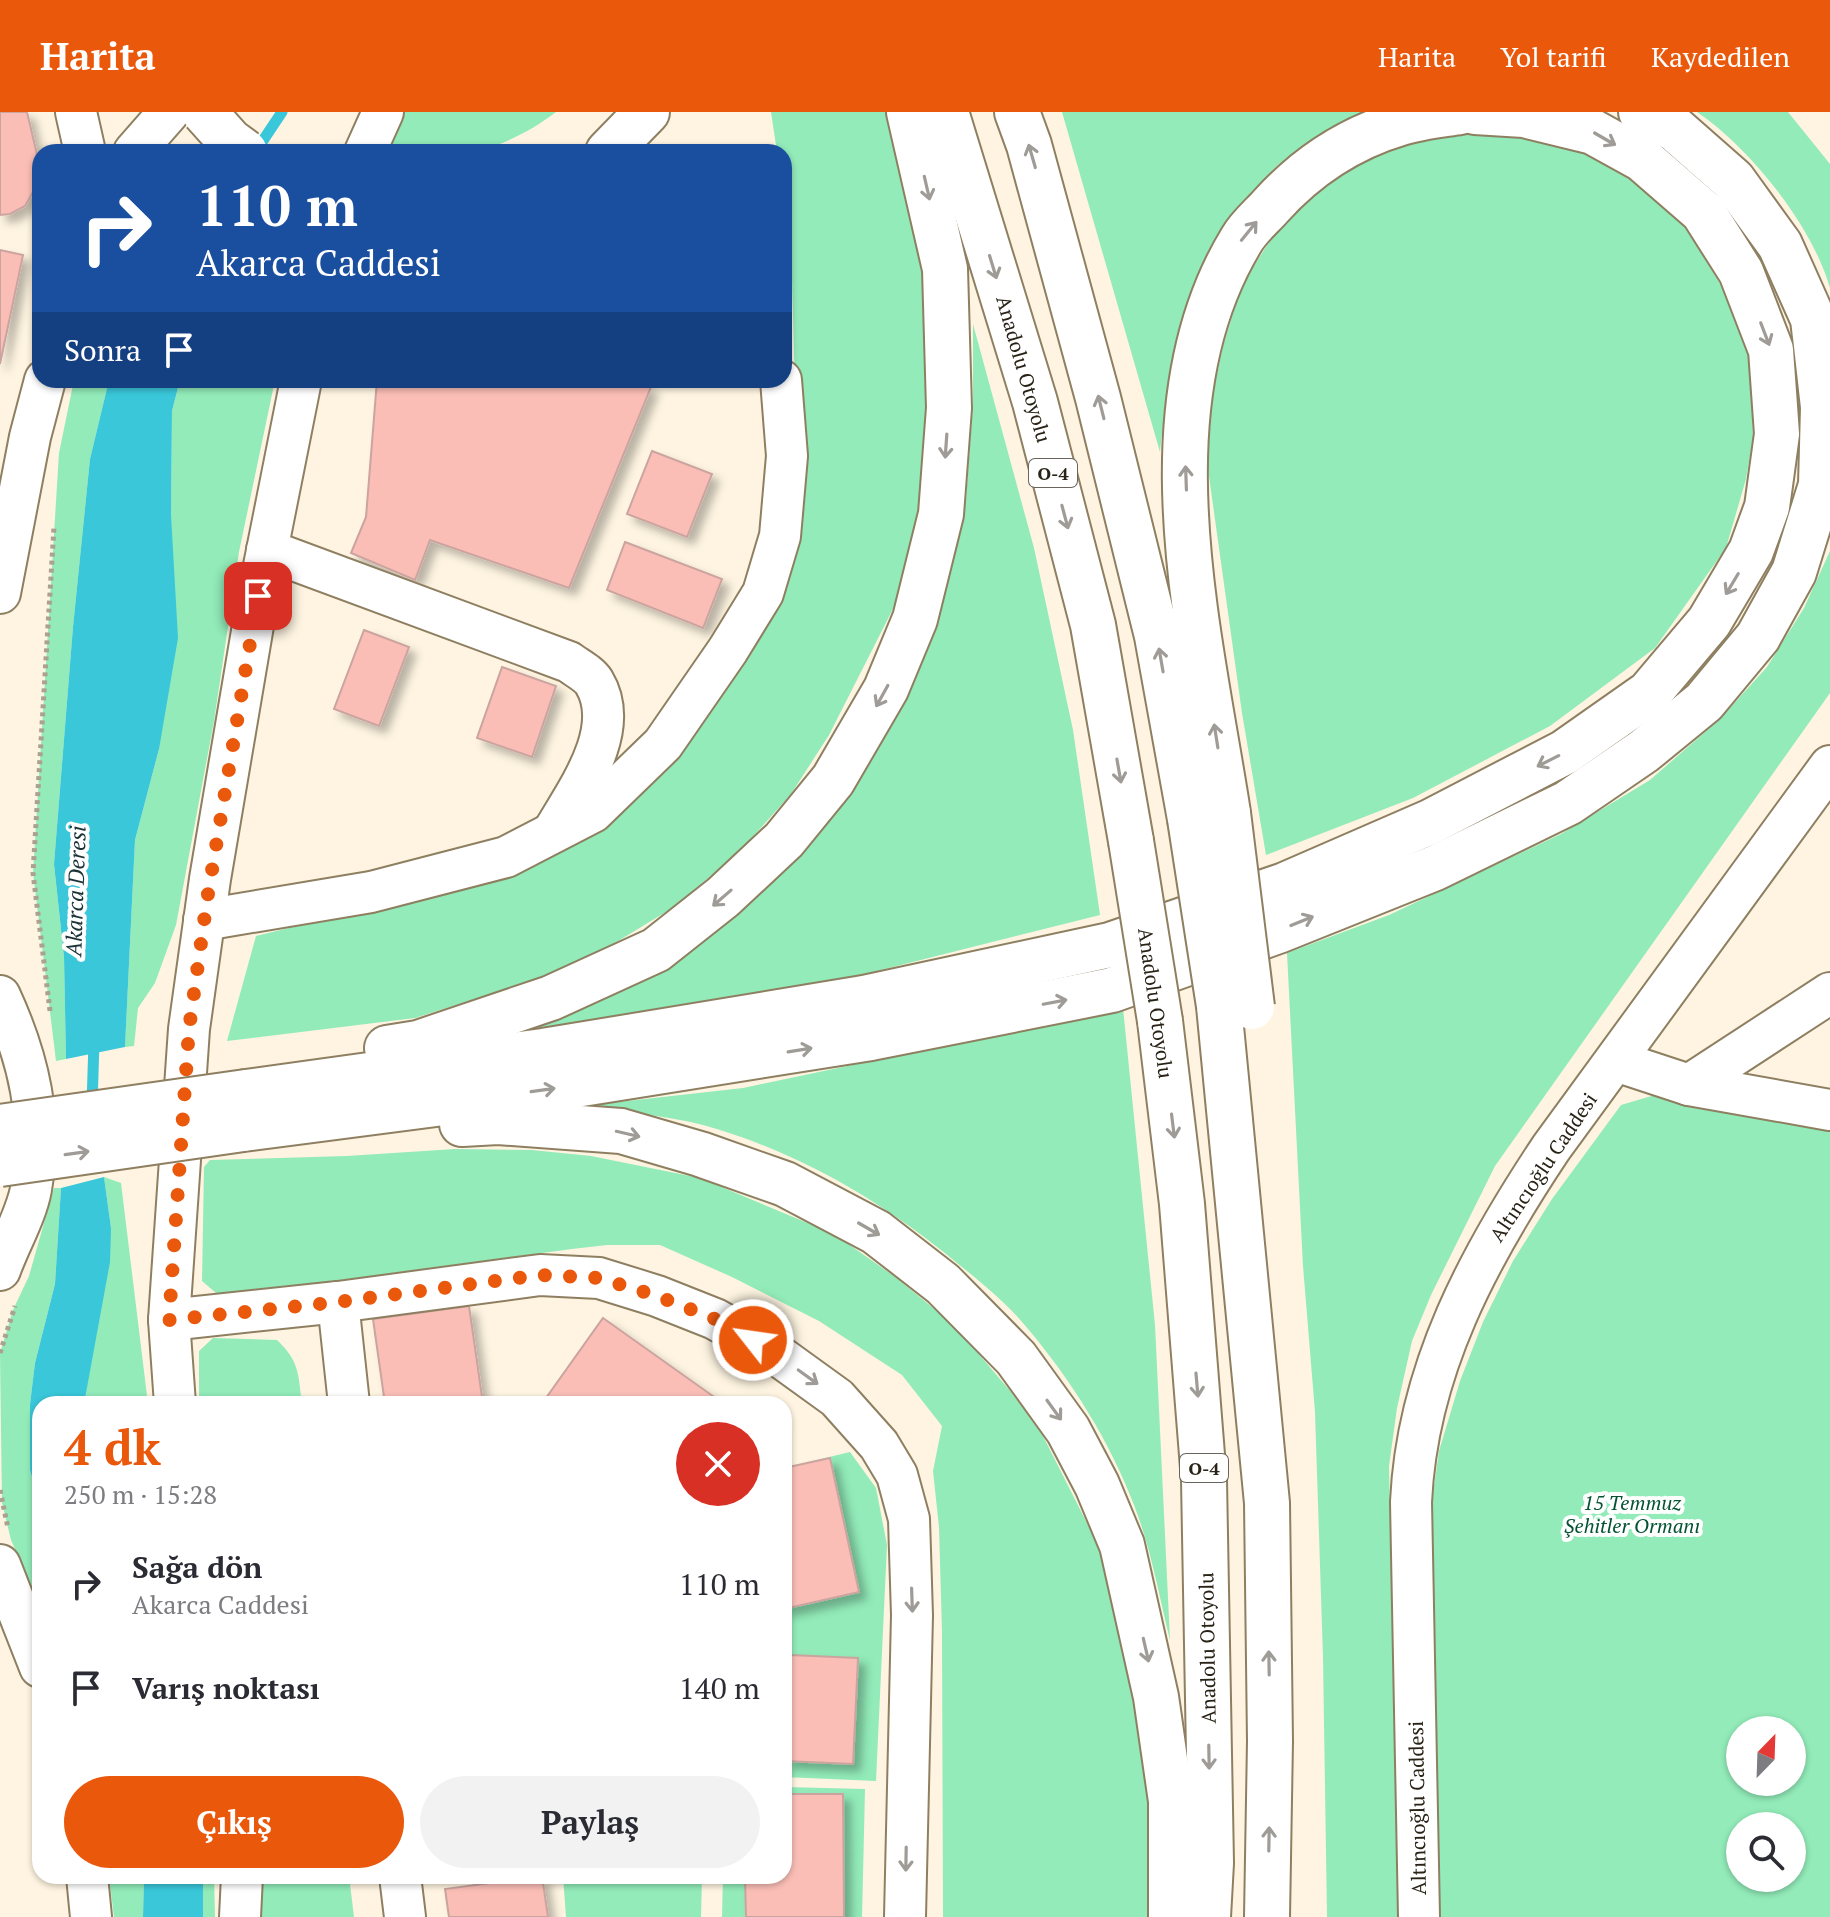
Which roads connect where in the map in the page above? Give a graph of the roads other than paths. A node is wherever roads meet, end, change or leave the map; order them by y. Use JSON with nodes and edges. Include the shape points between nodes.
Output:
{"nodes":[{"id":1,"x":76,"y":112,"type":"edge"},
{"id":2,"x":169,"y":112,"type":"edge"},
{"id":3,"x":204,"y":112,"type":"edge"},
{"id":4,"x":383,"y":112,"type":"edge"},
{"id":5,"x":647,"y":112,"type":"edge"},
{"id":6,"x":909,"y":112,"type":"edge"},
{"id":7,"x":946,"y":112,"type":"edge"},
{"id":8,"x":1017,"y":112,"type":"edge"},
{"id":9,"x":1460,"y":112,"type":"edge"},
{"id":10,"x":1475,"y":112,"type":"edge"},
{"id":11,"x":1641,"y":112,"type":"edge"},
{"id":12,"x":83,"y":144,"type":"edge"},
{"id":13,"x":141,"y":144,"type":"edge"},
{"id":14,"x":234,"y":144,"type":"edge"},
{"id":15,"x":369,"y":144,"type":"edge"},
{"id":16,"x":616,"y":144,"type":"edge"},
{"id":17,"x":43,"y":388,"type":"edge"},
{"id":18,"x":299,"y":388,"type":"edge"},
{"id":19,"x":782,"y":388,"type":"edge"},
{"id":20,"x":267,"y":550,"type":"junction"},
{"id":21,"x":0,"y":593,"type":"edge"},
{"id":22,"x":1830,"y":766,"type":"edge"},
{"id":23,"x":1209,"y":816,"type":"junction"},
{"id":24,"x":553,"y":832,"type":"junction"},
{"id":25,"x":204,"y":920,"type":"junction"},
{"id":26,"x":1830,"y":993,"type":"edge"},
{"id":27,"x":0,"y":996,"type":"edge"},
{"id":28,"x":1616,"y":1061,"type":"junction"},
{"id":29,"x":1689,"y":1085,"type":"junction"},
{"id":30,"x":243,"y":1097,"type":"junction"},
{"id":31,"x":1830,"y":1110,"type":"edge"},
{"id":32,"x":0,"y":1126,"type":"edge"},
{"id":33,"x":0,"y":1164,"type":"edge"},
{"id":34,"x":9,"y":1284,"type":"edge"},
{"id":35,"x":338,"y":1302,"type":"junction"},
{"id":36,"x":169,"y":1320,"type":"junction"},
{"id":37,"x":174,"y":1396,"type":"edge"},
{"id":38,"x":348,"y":1396,"type":"edge"},
{"id":39,"x":0,"y":1565,"type":"edge"},
{"id":40,"x":32,"y":1647,"type":"edge"},
{"id":41,"x":88,"y":1884,"type":"edge"},
{"id":42,"x":242,"y":1884,"type":"edge"},
{"id":43,"x":401,"y":1884,"type":"edge"},
{"id":44,"x":91,"y":1917,"type":"edge"},
{"id":45,"x":240,"y":1917,"type":"edge"},
{"id":46,"x":405,"y":1917,"type":"edge"},
{"id":47,"x":905,"y":1917,"type":"edge"},
{"id":48,"x":1171,"y":1917,"type":"edge"},
{"id":49,"x":1208,"y":1917,"type":"edge"},
{"id":50,"x":1267,"y":1917,"type":"edge"},
{"id":51,"x":1419,"y":1917,"type":"edge"}],
"edges":[{"from":1,"to":12,"type":"street"},
{"from":2,"to":13,"type":"street"},
{"from":3,"to":14,"type":"main road","bridge":true},
{"from":4,"to":15,"type":"street"},
{"from":5,"to":16,"type":"main road"},
{"from":6,"to":30,"type":"main road","one_way":true,"via":[[945,269],[949,408],[941,514],[915,619],[892,675],[833,780],[784,840],[656,950],[551,998]]},
{"from":7,"to":49,"type":"main road","name":"Anadolu Otoyolu","number":"O-4","one_way":true,"bridge":true,"via":[[1035,402],[1093,625],[1160,1021],[1182,1204],[1204,1480]]},
{"from":23,"to":8,"type":"main road","one_way":true},
{"from":23,"to":9,"type":"main road","one_way":true,"via":[[1188,555],[1185,438],[1193,363],[1213,294],[1243,236],[1288,187],[1340,148],[1401,123]]},
{"from":10,"to":30,"type":"main road","one_way":true,"via":[[1524,115],[1593,132],[1642,159],[1703,212],[1741,272],[1771,350],[1777,434],[1767,507],[1751,551],[1709,622],[1649,693],[1565,752],[1430,822],[1285,885],[1110,945],[864,998]]},
{"from":30,"to":11,"type":"main road","one_way":true,"via":[[550,1089],[871,1038],[1112,990],[1435,868],[1568,803],[1644,751],[1704,702],[1758,637],[1794,572],[1821,485],[1823,407],[1813,319],[1780,245],[1733,180],[1675,129]]},
{"from":17,"to":21,"type":"street"},
{"from":18,"to":20,"type":"street"},
{"from":19,"to":24,"type":"street","via":[[787,456],[780,536],[763,593],[663,744],[593,812]]},
{"from":20,"to":24,"type":"street","via":[[569,662],[593,681],[603,710],[600,744]]},
{"from":20,"to":25,"type":"street"},
{"from":22,"to":28,"type":"street","name":"Altıncıoğlu Caddesi"},
{"from":50,"to":23,"type":"main road","one_way":true,"bridge":true,"via":[[1267,1503],[1236,1006]]},
{"from":24,"to":25,"type":"street","via":[[506,857],[371,892]]},
{"from":25,"to":36,"type":"street","via":[[189,1029]]},
{"from":26,"to":29,"type":"street"},
{"from":27,"to":34,"type":"street","via":[[29,1069],[35,1125],[31,1191]]},
{"from":28,"to":29,"type":"street"},
{"from":28,"to":51,"type":"street","name":"Altıncıoğlu Caddesi","via":[[1551,1148],[1486,1251],[1444,1344],[1424,1406],[1411,1502]]},
{"from":29,"to":31,"type":"street"},
{"from":30,"to":32,"type":"main road","bridge":true,"via":[[170,1080]]},
{"from":33,"to":30,"type":"main road","one_way":true,"bridge":true},
{"from":30,"to":48,"type":"main road","one_way":true,"via":[[364,1130],[498,1122],[621,1131],[785,1184],[876,1232],[943,1284],[1016,1358],[1068,1430],[1122,1545],[1156,1697],[1171,1801]]},
{"from":35,"to":36,"type":"street"},
{"from":35,"to":38,"type":"street"},
{"from":35,"to":47,"type":"street","one_way":true,"via":[[540,1275],[599,1278],[715,1319],[772,1351],[837,1398],[879,1445],[897,1475],[909,1519]]},
{"from":36,"to":37,"type":"street"},
{"from":39,"to":40,"type":"street"},
{"from":41,"to":44,"type":"street"},
{"from":42,"to":45,"type":"street"},
{"from":43,"to":46,"type":"street"}]}
